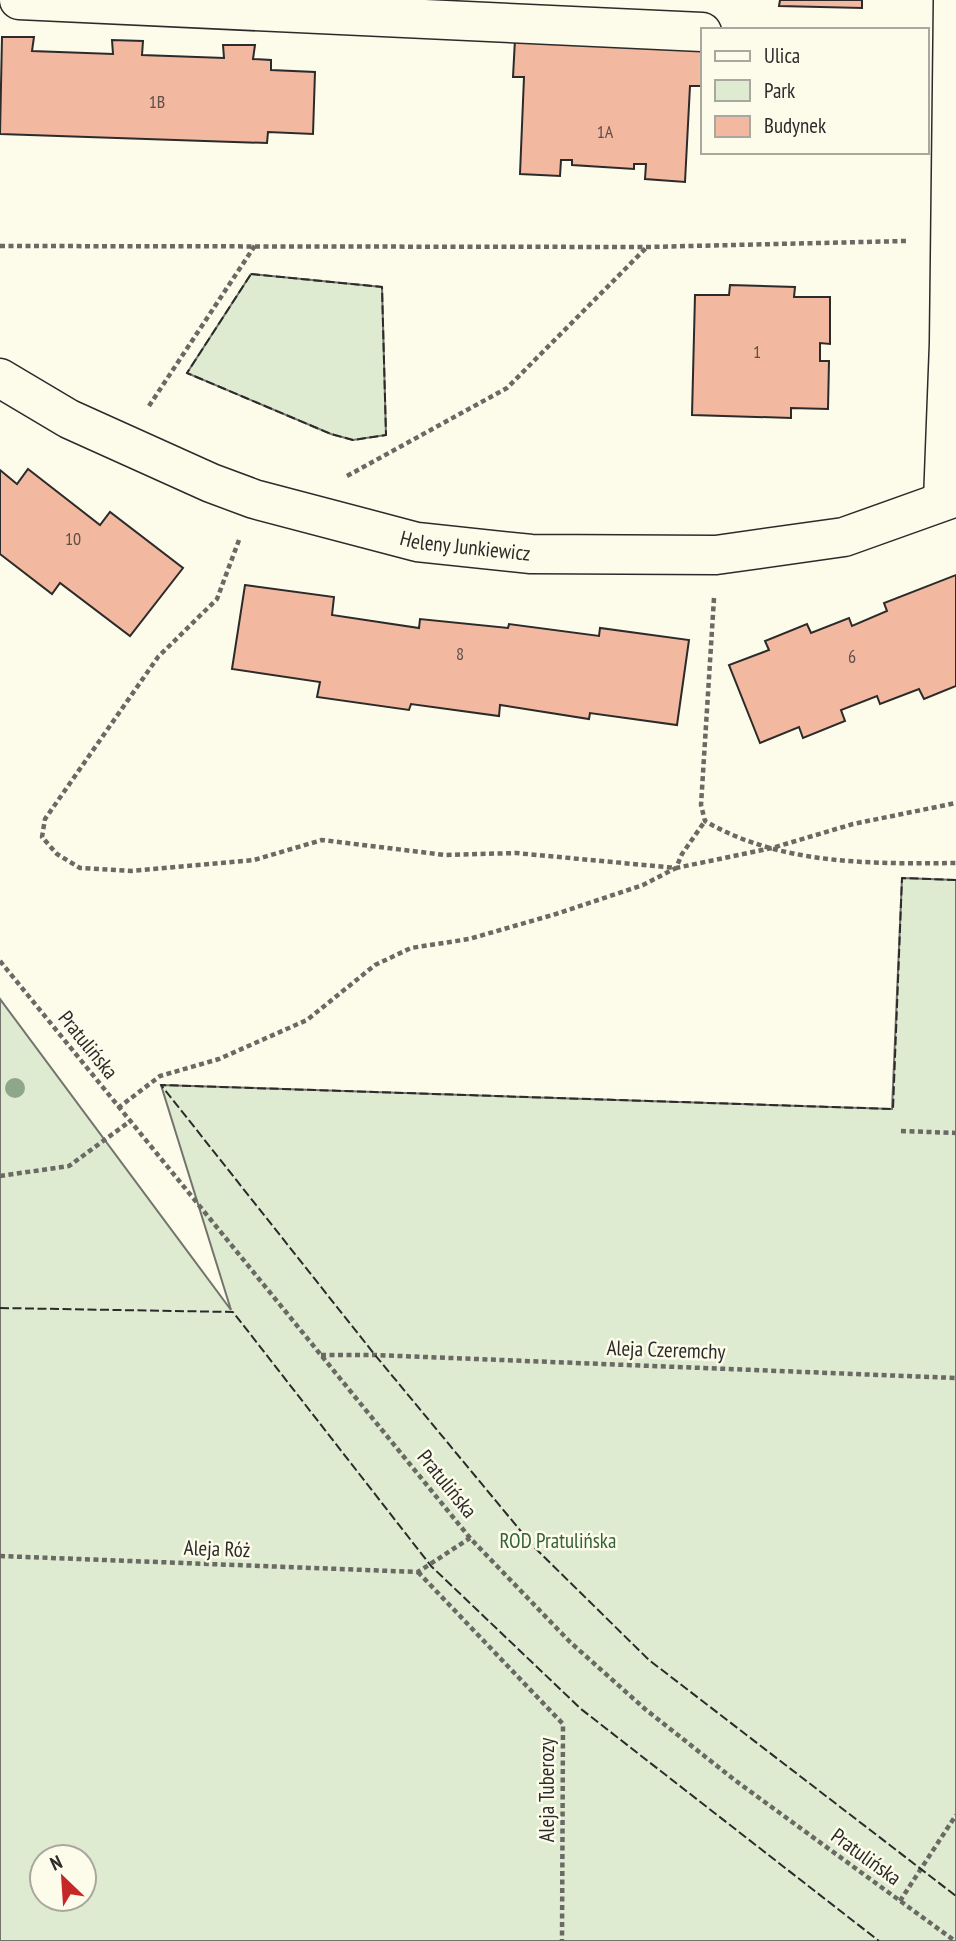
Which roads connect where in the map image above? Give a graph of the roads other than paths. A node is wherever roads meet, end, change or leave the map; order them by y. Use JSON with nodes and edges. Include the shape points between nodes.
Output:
{"nodes":[{"id":1,"x":19,"y":0,"type":"edge"},
{"id":2,"x":953,"y":0,"type":"edge"},
{"id":3,"x":701,"y":32,"type":"edge"},
{"id":4,"x":939,"y":42,"type":"edge"},
{"id":5,"x":0,"y":378,"type":"edge"},
{"id":6,"x":949,"y":499,"type":"edge"}],
"edges":[{"from":1,"to":3,"type":"street"},
{"from":2,"to":4,"type":"street"},
{"from":4,"to":6,"type":"street","via":[[948,240]]},
{"from":5,"to":6,"type":"street","name":"Heleny Junkiewicz","via":[[124,445],[271,504],[417,542],[531,554],[716,555],[845,537]]}]}
